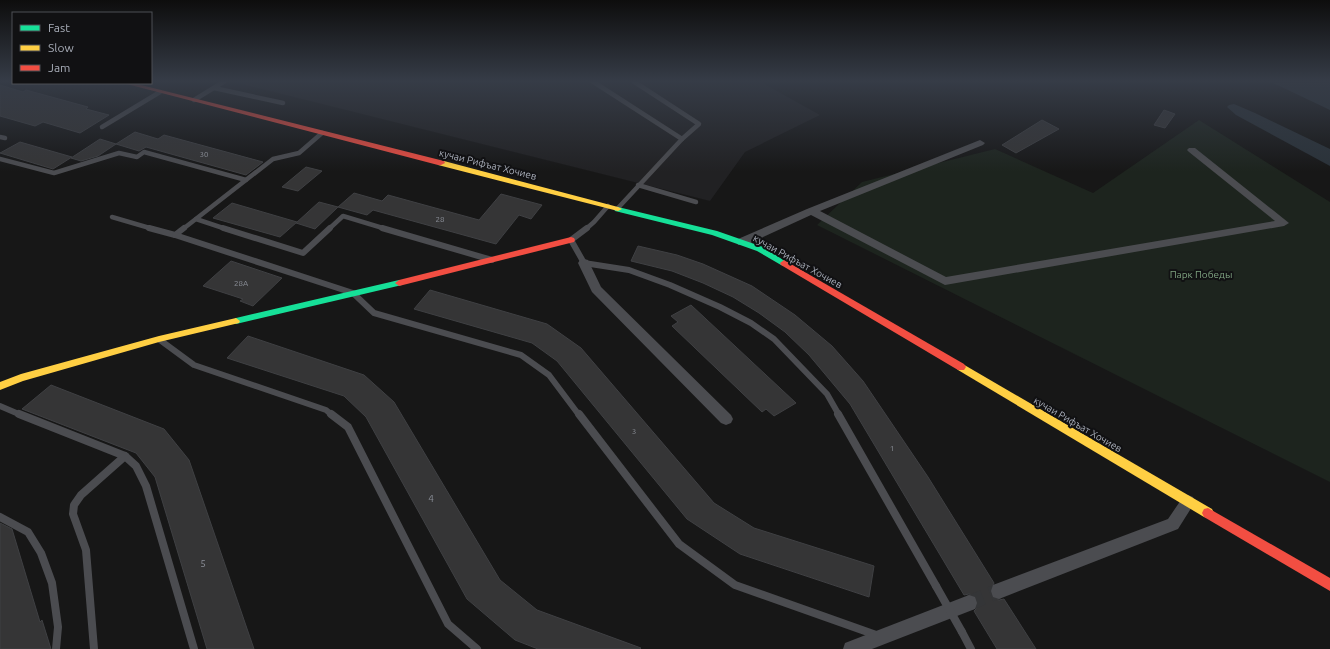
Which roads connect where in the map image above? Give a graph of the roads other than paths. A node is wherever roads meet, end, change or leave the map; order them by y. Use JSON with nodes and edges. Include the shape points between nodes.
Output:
{"nodes":[{"id":1,"x":128,"y":111,"type":"edge"},
{"id":2,"x":238,"y":111,"type":"edge"},
{"id":3,"x":639,"y":111,"type":"edge"},
{"id":4,"x":679,"y":111,"type":"edge"},
{"id":5,"x":102,"y":127,"type":"dead end"},
{"id":6,"x":322,"y":133,"type":"junction"},
{"id":7,"x":682,"y":139,"type":"junction"},
{"id":8,"x":980,"y":143,"type":"dead end"},
{"id":9,"x":1192,"y":150,"type":"dead end"},
{"id":10,"x":0,"y":158,"type":"edge"},
{"id":11,"x":246,"y":180,"type":"junction"},
{"id":12,"x":638,"y":185,"type":"junction"},
{"id":13,"x":696,"y":202,"type":"dead end"},
{"id":14,"x":608,"y":206,"type":"junction"},
{"id":15,"x":618,"y":208,"type":"junction"},
{"id":16,"x":811,"y":211,"type":"junction"},
{"id":17,"x":112,"y":217,"type":"dead end"},
{"id":18,"x":196,"y":219,"type":"junction"},
{"id":19,"x":175,"y":235,"type":"junction"},
{"id":20,"x":571,"y":240,"type":"junction"},
{"id":21,"x":742,"y":242,"type":"junction"},
{"id":22,"x":494,"y":260,"type":"junction"},
{"id":23,"x":584,"y":263,"type":"junction"},
{"id":24,"x":353,"y":293,"type":"junction"},
{"id":25,"x":159,"y":339,"type":"junction"},
{"id":26,"x":0,"y":386,"type":"edge"},
{"id":27,"x":0,"y":406,"type":"edge"},
{"id":28,"x":726,"y":419,"type":"dead end"},
{"id":29,"x":125,"y":456,"type":"junction"},
{"id":30,"x":1188,"y":502,"type":"junction"},
{"id":31,"x":0,"y":517,"type":"edge"},
{"id":32,"x":1330,"y":585,"type":"edge"},
{"id":33,"x":999,"y":591,"type":"tunnel mouth"},
{"id":34,"x":969,"y":603,"type":"tunnel mouth"},
{"id":35,"x":882,"y":637,"type":"junction"},
{"id":36,"x":56,"y":649,"type":"edge"},
{"id":37,"x":94,"y":649,"type":"edge"},
{"id":38,"x":194,"y":649,"type":"edge"},
{"id":39,"x":477,"y":649,"type":"edge"},
{"id":40,"x":851,"y":649,"type":"edge"},
{"id":41,"x":972,"y":649,"type":"edge"}],
"edges":[{"from":1,"to":5,"type":"lane"},
{"from":2,"to":6,"type":"main road","name":"кучаи Рифъат Хочиев"},
{"from":3,"to":7,"type":"lane"},
{"from":4,"to":7,"type":"lane","via":[[699,124]]},
{"from":6,"to":11,"type":"lane","via":[[299,152],[272,159]]},
{"from":6,"to":14,"type":"main road","name":"кучаи Рифъат Хочиев"},
{"from":7,"to":12,"type":"lane"},
{"from":8,"to":16,"type":"street"},
{"from":9,"to":16,"type":"street","via":[[1284,223],[945,281]]},
{"from":10,"to":11,"type":"lane","via":[[54,173],[119,153],[137,157],[144,152]]},
{"from":11,"to":18,"type":"lane"},
{"from":12,"to":13,"type":"lane"},
{"from":12,"to":15,"type":"lane"},
{"from":14,"to":15,"type":"main road","name":"кучаи Рифъат Хочиев"},
{"from":14,"to":20,"type":"lane","via":[[594,222]]},
{"from":15,"to":21,"type":"main road","name":"кучаи Рифъат Хочиев"},
{"from":16,"to":21,"type":"street"},
{"from":17,"to":19,"type":"lane"},
{"from":18,"to":19,"type":"lane"},
{"from":18,"to":22,"type":"lane","via":[[303,253],[343,216]]},
{"from":19,"to":24,"type":"lane"},
{"from":20,"to":22,"type":"main road"},
{"from":20,"to":23,"type":"lane"},
{"from":21,"to":30,"type":"main road","name":"кучаи Рифъат Хочиев","via":[[760,249]]},
{"from":22,"to":24,"type":"main road"},
{"from":23,"to":28,"type":"street","via":[[596,290]]},
{"from":23,"to":41,"type":"lane","bridge":true,"via":[[630,270],[670,285],[751,323],[774,339],[827,394]]},
{"from":24,"to":25,"type":"main road"},
{"from":24,"to":35,"type":"lane","via":[[374,313],[521,355],[548,375],[679,544],[735,586]]},
{"from":25,"to":26,"type":"main road"},
{"from":25,"to":39,"type":"lane","via":[[194,365],[326,410],[348,427],[448,624]]},
{"from":27,"to":29,"type":"lane"},
{"from":29,"to":37,"type":"lane","via":[[74,504],[73,514],[86,550]]},
{"from":29,"to":38,"type":"lane","via":[[136,466],[146,486]]},
{"from":30,"to":32,"type":"main road","name":"кучаи Рифъат Хочиев"},
{"from":30,"to":33,"type":"street","via":[[1173,524]]},
{"from":31,"to":36,"type":"lane","via":[[28,532],[41,553],[52,583],[58,627]]},
{"from":34,"to":35,"type":"street"},
{"from":35,"to":40,"type":"street"}]}
